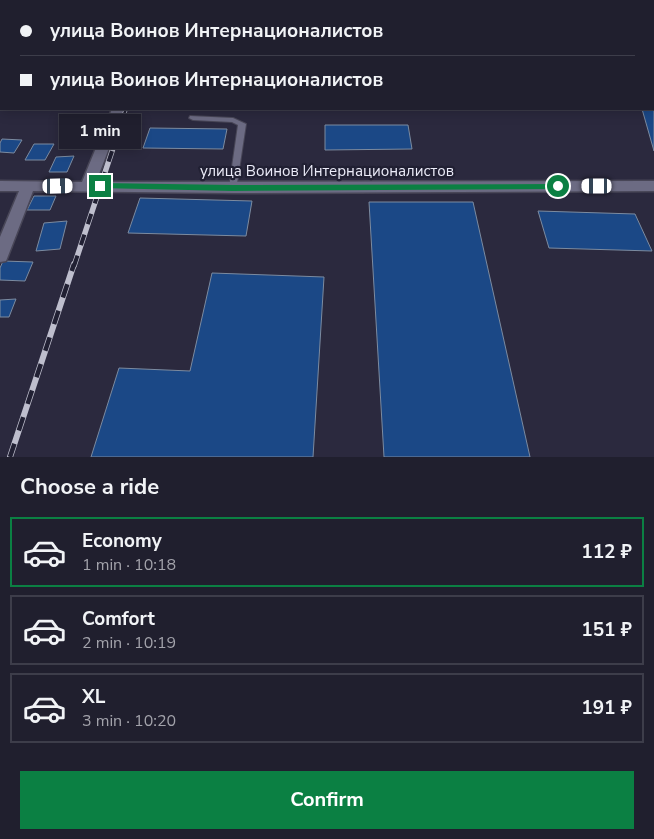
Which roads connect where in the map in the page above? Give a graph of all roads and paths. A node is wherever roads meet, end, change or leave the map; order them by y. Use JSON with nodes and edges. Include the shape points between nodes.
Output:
{"nodes":[{"id":1,"x":118,"y":110,"type":"edge"},
{"id":2,"x":193,"y":118,"type":"dead end"},
{"id":3,"x":0,"y":186,"type":"edge"},
{"id":4,"x":28,"y":186,"type":"junction"},
{"id":5,"x":88,"y":186,"type":"junction"},
{"id":6,"x":654,"y":186,"type":"edge"},
{"id":7,"x":233,"y":188,"type":"junction"},
{"id":8,"x":0,"y":256,"type":"edge"}],
"edges":[{"from":1,"to":5,"type":"street"},
{"from":2,"to":7,"type":"lane","via":[[233,120],[242,124]]},
{"from":3,"to":4,"type":"street","name":"улица Воинов Интернационалистов"},
{"from":4,"to":5,"type":"street","name":"улица Воинов Интернационалистов"},
{"from":4,"to":8,"type":"street"},
{"from":5,"to":7,"type":"street","name":"улица Воинов Интернационалистов"},
{"from":6,"to":7,"type":"street","name":"улица Воинов Интернационалистов"}]}
